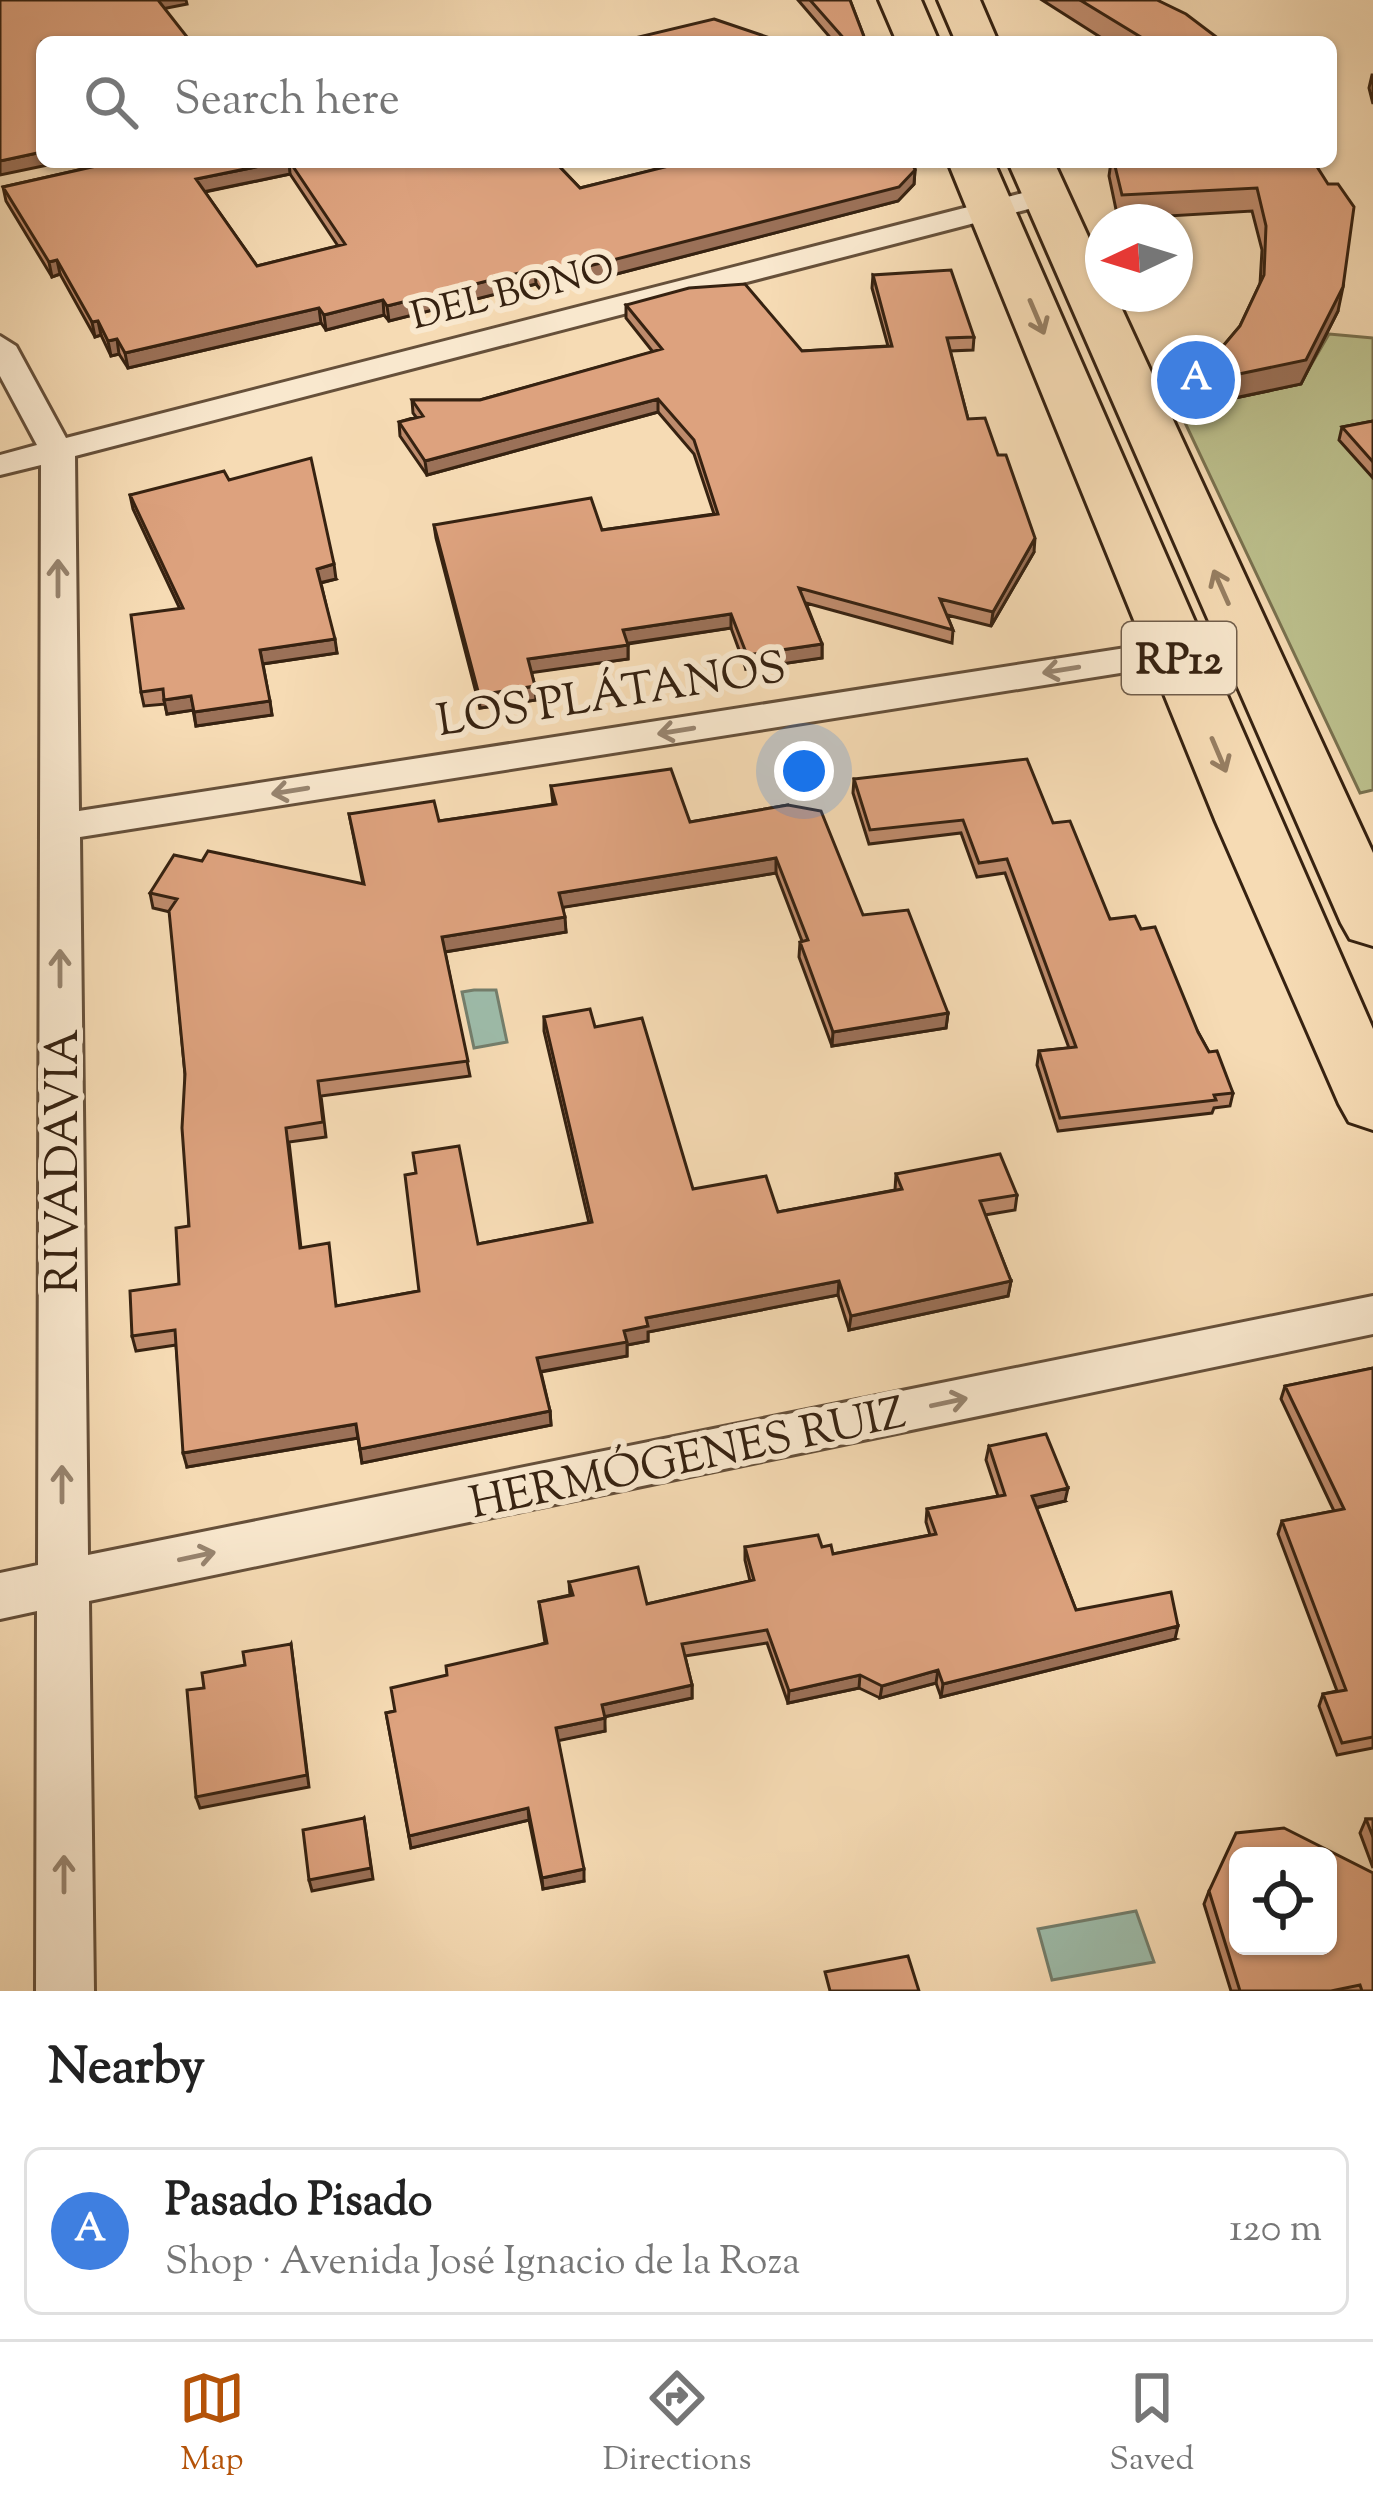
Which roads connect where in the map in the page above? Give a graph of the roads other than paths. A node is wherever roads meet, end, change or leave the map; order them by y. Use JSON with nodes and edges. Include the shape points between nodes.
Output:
{"nodes":[{"id":1,"x":900,"y":0,"type":"edge"},
{"id":2,"x":958,"y":0,"type":"edge"},
{"id":3,"x":915,"y":36,"type":"edge"},
{"id":4,"x":974,"y":36,"type":"edge"},
{"id":5,"x":1010,"y":182,"type":"edge"},
{"id":6,"x":0,"y":346,"type":"edge"},
{"id":7,"x":56,"y":451,"type":"junction"},
{"id":8,"x":0,"y":465,"type":"edge"},
{"id":9,"x":1177,"y":652,"type":"junction"},
{"id":10,"x":60,"y":827,"type":"junction"},
{"id":11,"x":1373,"y":923,"type":"edge"},
{"id":12,"x":1373,"y":1104,"type":"edge"},
{"id":13,"x":1373,"y":1315,"type":"edge"},
{"id":14,"x":63,"y":1583,"type":"junction"},
{"id":15,"x":0,"y":1596,"type":"edge"},
{"id":16,"x":65,"y":1991,"type":"edge"}],
"edges":[{"from":1,"to":3,"type":"main road"},
{"from":2,"to":4,"type":"main road"},
{"from":5,"to":7,"type":"street","name":"DEL BONO"},
{"from":5,"to":9,"type":"main road","number":"RP12","one_way":true},
{"from":11,"to":5,"type":"main road","number":"RP12","one_way":true},
{"from":6,"to":7,"type":"street","name":"RIVADAVIA"},
{"from":7,"to":8,"type":"street","name":"DEL BONO"},
{"from":10,"to":7,"type":"street","name":"RIVADAVIA","one_way":true},
{"from":9,"to":10,"type":"street","name":"LOS PLÁTANOS","one_way":true},
{"from":9,"to":12,"type":"main road","number":"RP12","one_way":true},
{"from":14,"to":10,"type":"street","name":"RIVADAVIA","one_way":true},
{"from":14,"to":13,"type":"street","name":"HERMÓGENES RUIZ","one_way":true},
{"from":14,"to":15,"type":"street","name":"HERMÓGENES RUIZ"},
{"from":16,"to":14,"type":"street","name":"RIVADAVIA","one_way":true}]}
